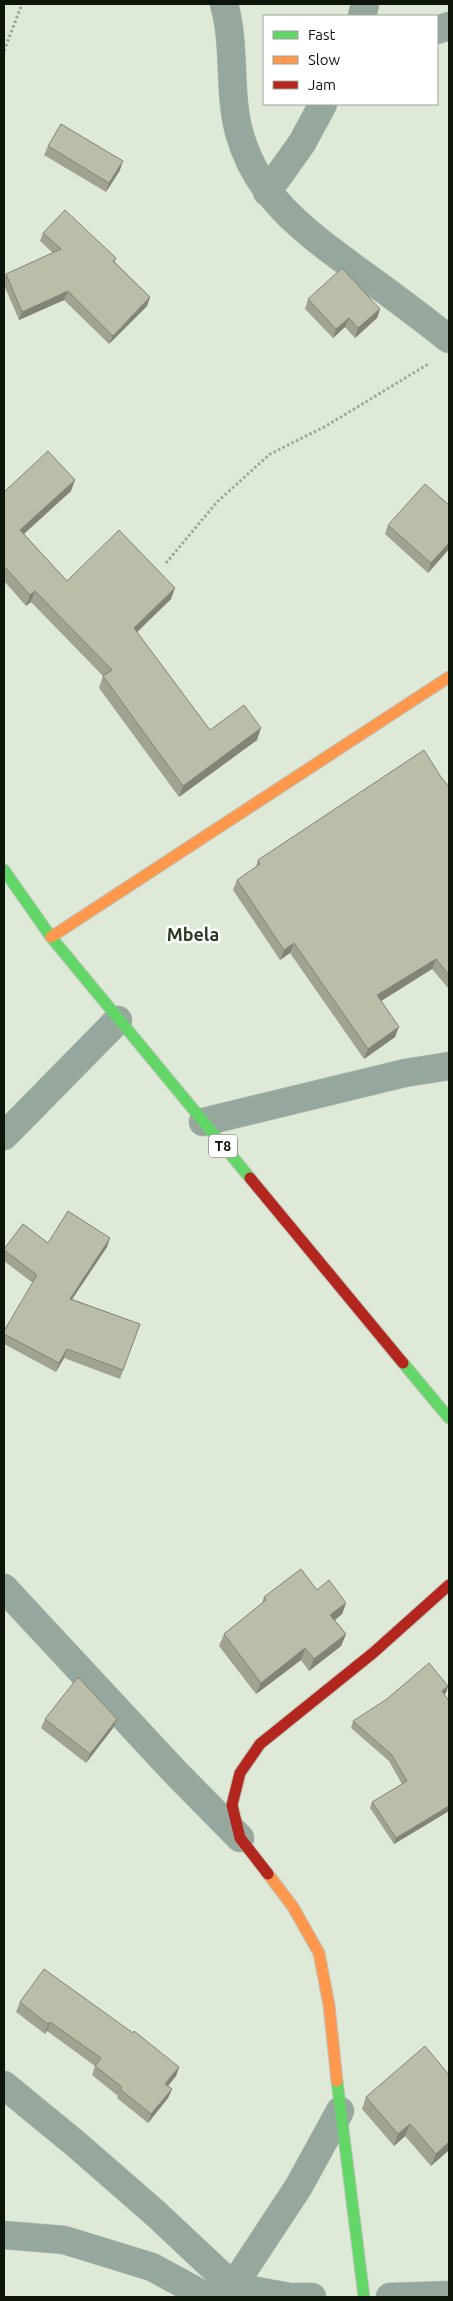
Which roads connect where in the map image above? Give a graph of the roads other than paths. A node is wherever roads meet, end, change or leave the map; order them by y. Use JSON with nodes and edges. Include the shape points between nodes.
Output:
{"nodes":[{"id":1,"x":233,"y":8,"type":"edge"},
{"id":2,"x":323,"y":105,"type":"edge"},
{"id":3,"x":267,"y":192,"type":"junction"},
{"id":4,"x":442,"y":350,"type":"edge"},
{"id":5,"x":449,"y":677,"type":"edge"},
{"id":6,"x":7,"y":880,"type":"edge"},
{"id":7,"x":51,"y":936,"type":"junction"},
{"id":8,"x":118,"y":1020,"type":"junction"},
{"id":9,"x":449,"y":1066,"type":"edge"},
{"id":10,"x":203,"y":1122,"type":"junction"},
{"id":11,"x":4,"y":1136,"type":"edge"},
{"id":12,"x":449,"y":1418,"type":"edge"},
{"id":13,"x":449,"y":1585,"type":"edge"},
{"id":14,"x":4,"y":1588,"type":"edge"},
{"id":15,"x":240,"y":1838,"type":"junction"},
{"id":16,"x":4,"y":2085,"type":"edge"},
{"id":17,"x":340,"y":2111,"type":"junction"},
{"id":18,"x":4,"y":2235,"type":"edge"},
{"id":19,"x":230,"y":2292,"type":"edge"},
{"id":20,"x":449,"y":2295,"type":"edge"},
{"id":21,"x":207,"y":2297,"type":"edge"},
{"id":22,"x":312,"y":2297,"type":"edge"},
{"id":23,"x":364,"y":2297,"type":"edge"},
{"id":24,"x":390,"y":2297,"type":"edge"}],
"edges":[{"from":1,"to":3,"type":"street","via":[[232,108],[249,160]]},
{"from":2,"to":3,"type":"street","via":[[302,143]]},
{"from":3,"to":4,"type":"street","via":[[294,222]]},
{"from":5,"to":7,"type":"main road"},
{"from":6,"to":7,"type":"main road","number":"T8"},
{"from":7,"to":8,"type":"main road","number":"T8"},
{"from":8,"to":10,"type":"main road","number":"T8"},
{"from":8,"to":11,"type":"street"},
{"from":9,"to":10,"type":"street","via":[[405,1073]]},
{"from":10,"to":12,"type":"main road","number":"T8"},
{"from":13,"to":15,"type":"main road","via":[[374,1653],[260,1744],[240,1773],[232,1805]]},
{"from":14,"to":15,"type":"street"},
{"from":15,"to":17,"type":"main road","via":[[293,1907],[319,1954],[329,2005]]},
{"from":16,"to":19,"type":"street","via":[[155,2213]]},
{"from":17,"to":19,"type":"street","via":[[299,2186]]},
{"from":17,"to":23,"type":"main road"},
{"from":18,"to":21,"type":"street","via":[[73,2243],[152,2267]]},
{"from":19,"to":22,"type":"street"},
{"from":20,"to":24,"type":"street"}]}
